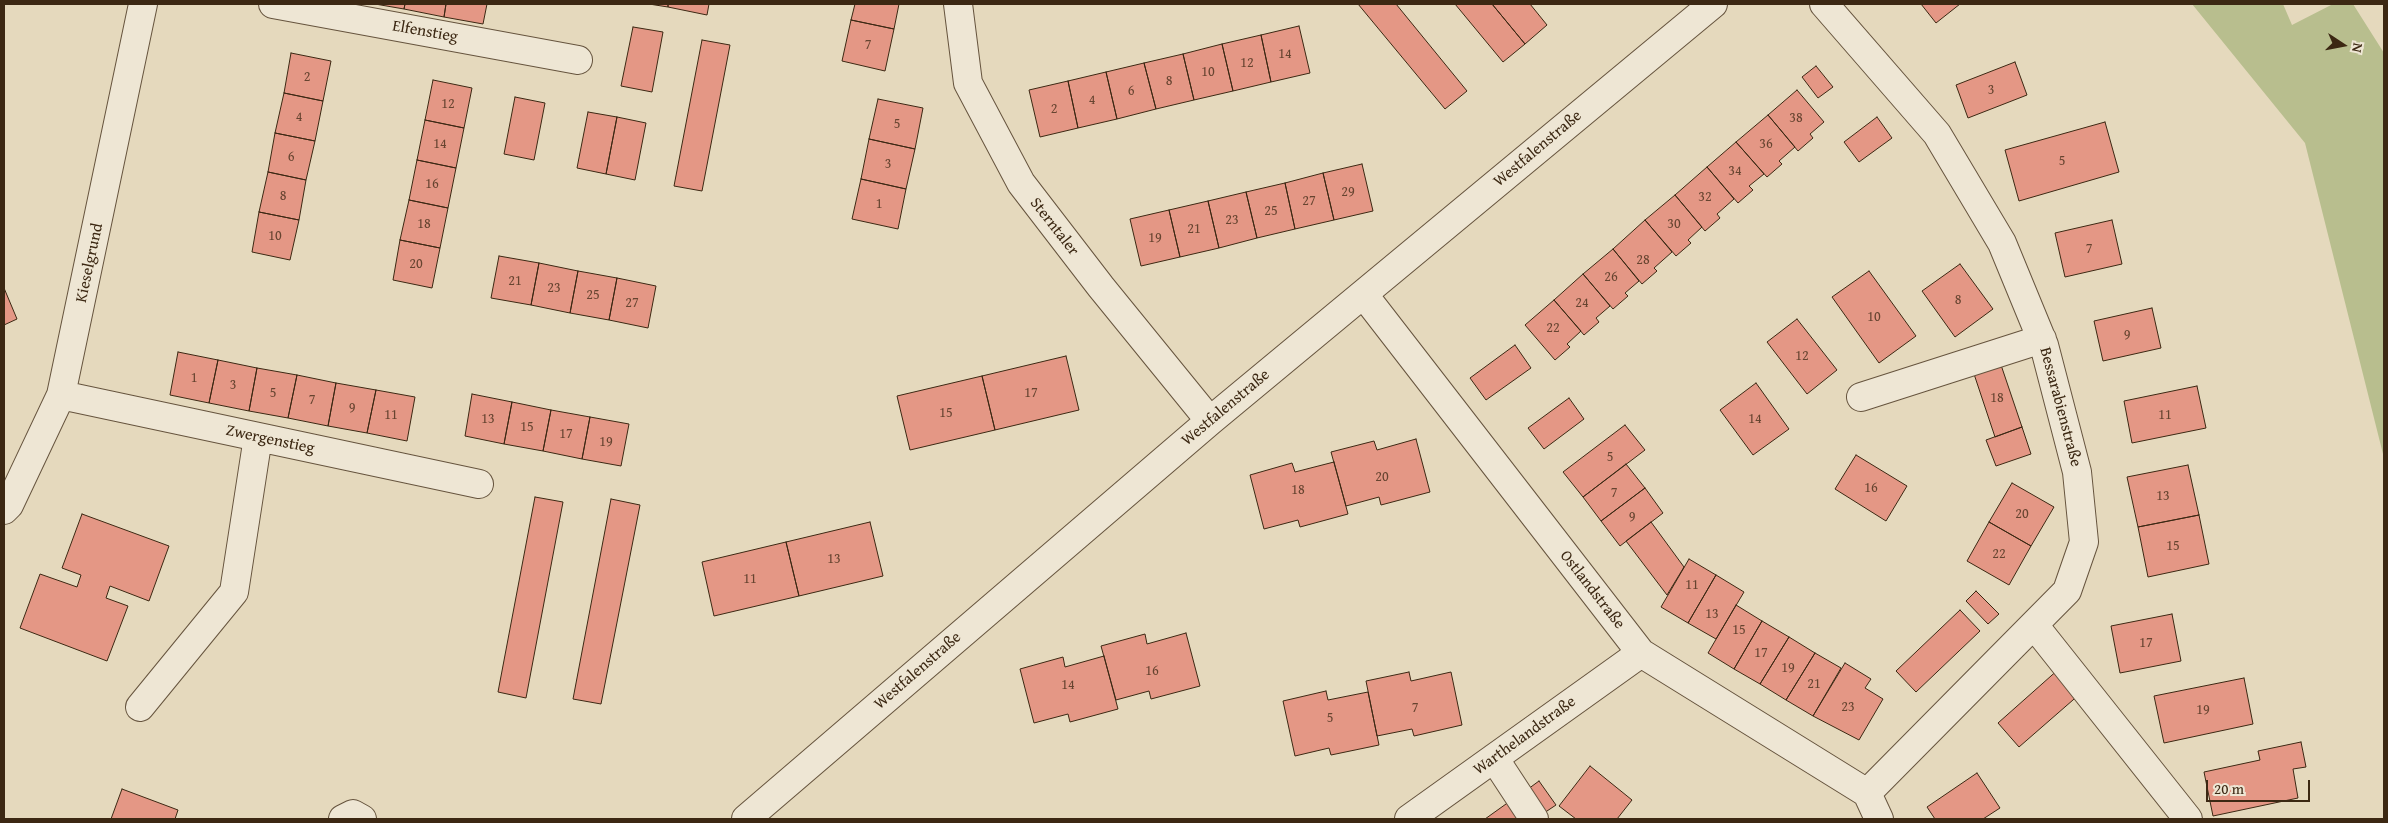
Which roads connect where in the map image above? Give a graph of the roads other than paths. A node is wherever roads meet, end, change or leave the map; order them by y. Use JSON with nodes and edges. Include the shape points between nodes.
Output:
{"nodes":[{"id":1,"x":142,"y":4,"type":"edge"},
{"id":2,"x":273,"y":4,"type":"edge"},
{"id":3,"x":958,"y":4,"type":"edge"},
{"id":4,"x":1713,"y":4,"type":"edge"},
{"id":5,"x":1824,"y":4,"type":"edge"},
{"id":6,"x":578,"y":60,"type":"dead end"},
{"id":7,"x":1364,"y":295,"type":"junction"},
{"id":8,"x":2042,"y":339,"type":"junction"},
{"id":9,"x":61,"y":395,"type":"junction"},
{"id":10,"x":1860,"y":397,"type":"dead end"},
{"id":11,"x":1210,"y":420,"type":"junction"},
{"id":12,"x":258,"y":437,"type":"junction"},
{"id":13,"x":479,"y":484,"type":"dead end"},
{"id":14,"x":4,"y":510,"type":"edge"},
{"id":15,"x":2034,"y":625,"type":"junction"},
{"id":16,"x":1641,"y":653,"type":"junction"},
{"id":17,"x":140,"y":707,"type":"dead end"},
{"id":18,"x":1494,"y":758,"type":"junction"},
{"id":19,"x":1867,"y":793,"type":"junction"},
{"id":20,"x":343,"y":819,"type":"edge"},
{"id":21,"x":362,"y":819,"type":"edge"},
{"id":22,"x":746,"y":819,"type":"edge"},
{"id":23,"x":1409,"y":819,"type":"edge"},
{"id":24,"x":1534,"y":819,"type":"edge"},
{"id":25,"x":1879,"y":819,"type":"edge"},
{"id":26,"x":2188,"y":819,"type":"edge"}],
"edges":[{"from":1,"to":9,"type":"street","name":"Kieselgrund"},
{"from":2,"to":6,"type":"street","name":"Elfenstieg"},
{"from":3,"to":11,"type":"street","name":"Sterntaler","via":[[968,83],[1021,183]]},
{"from":4,"to":7,"type":"street","name":"Westfalenstraße"},
{"from":5,"to":8,"type":"street","name":"Bessarabienstraße","via":[[1938,134],[2002,243]]},
{"from":7,"to":11,"type":"street","name":"Westfalenstraße"},
{"from":7,"to":16,"type":"street","name":"Ostlandstraße"},
{"from":8,"to":10,"type":"street"},
{"from":8,"to":15,"type":"street","name":"Bessarabienstraße","via":[[2077,472],[2084,542],[2067,591]]},
{"from":9,"to":12,"type":"street","name":"Zwergenstieg"},
{"from":9,"to":14,"type":"street","name":"Kieselgrund"},
{"from":11,"to":22,"type":"street","name":"Westfalenstraße"},
{"from":12,"to":13,"type":"street","name":"Zwergenstieg"},
{"from":12,"to":17,"type":"street","via":[[234,592]]},
{"from":15,"to":19,"type":"street","name":"Bessarabienstraße"},
{"from":15,"to":26,"type":"street"},
{"from":16,"to":18,"type":"street","name":"Warthelandstraße"},
{"from":16,"to":19,"type":"street","name":"Ostlandstraße"},
{"from":18,"to":23,"type":"street","name":"Warthelandstraße"},
{"from":18,"to":24,"type":"street"},
{"from":19,"to":25,"type":"street"},
{"from":20,"to":21,"type":"street","via":[[353,814]]}]}
